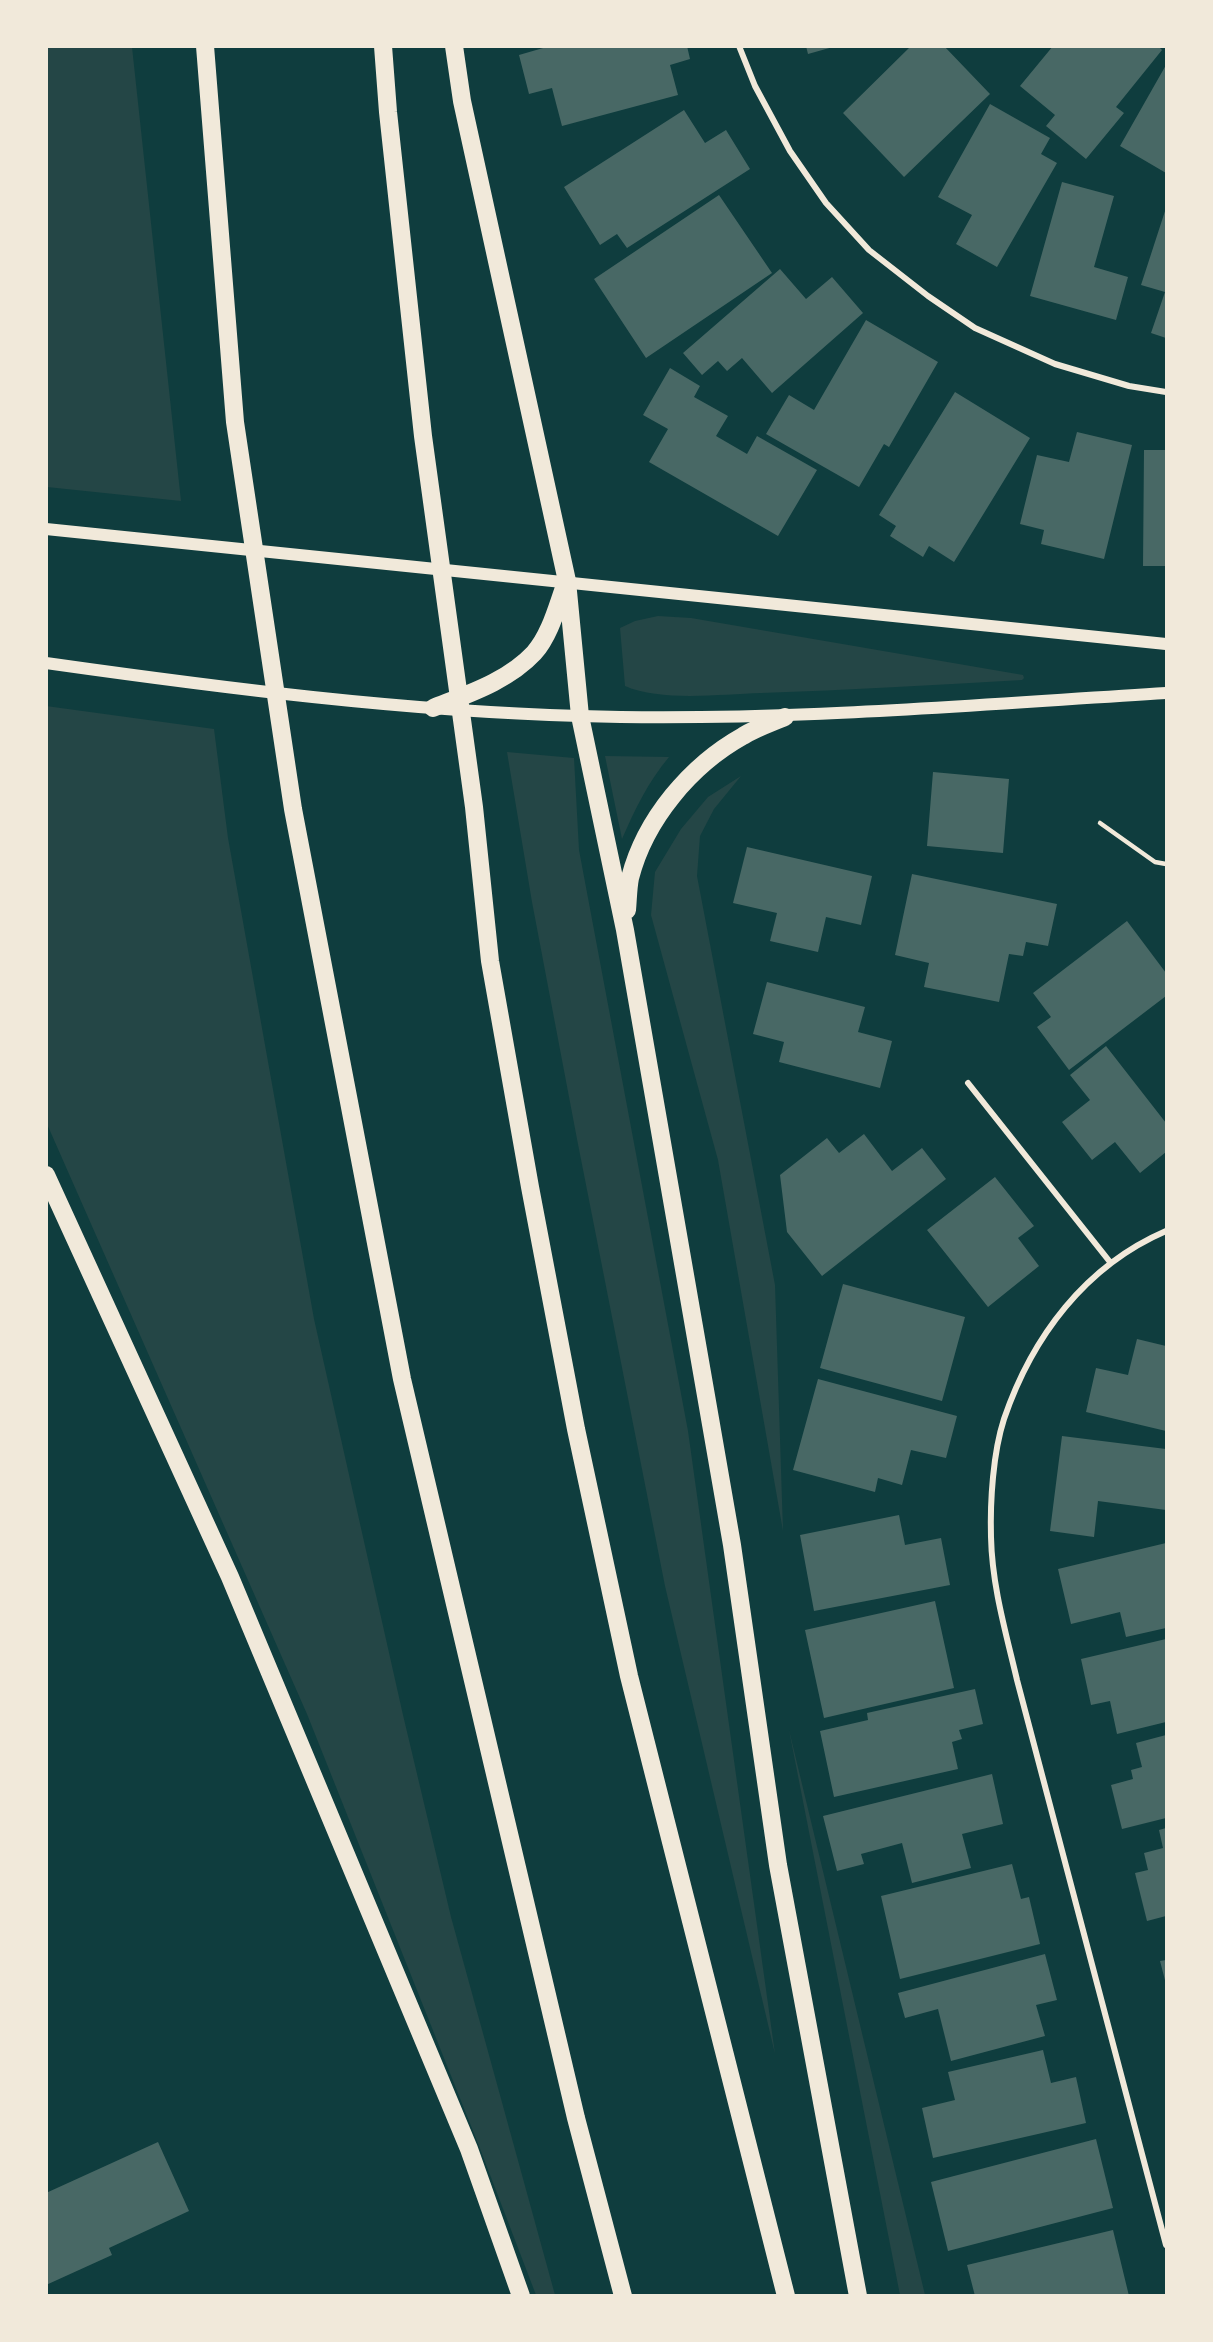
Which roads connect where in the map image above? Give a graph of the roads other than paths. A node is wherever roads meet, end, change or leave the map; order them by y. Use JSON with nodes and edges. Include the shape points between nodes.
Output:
{"nodes":[{"id":1,"x":205,"y":46,"type":"edge"},
{"id":2,"x":383,"y":46,"type":"edge"},
{"id":3,"x":454,"y":46,"type":"edge"},
{"id":4,"x":739,"y":46,"type":"edge"},
{"id":5,"x":1167,"y":392,"type":"edge"},
{"id":6,"x":46,"y":529,"type":"edge"},
{"id":7,"x":567,"y":581,"type":"junction"},
{"id":8,"x":1167,"y":644,"type":"edge"},
{"id":9,"x":46,"y":663,"type":"edge"},
{"id":10,"x":1167,"y":693,"type":"edge"},
{"id":11,"x":433,"y":708,"type":"junction"},
{"id":12,"x":580,"y":716,"type":"junction"},
{"id":13,"x":785,"y":717,"type":"junction"},
{"id":14,"x":1100,"y":823,"type":"dead end"},
{"id":15,"x":1167,"y":864,"type":"edge"},
{"id":16,"x":625,"y":930,"type":"junction"},
{"id":17,"x":968,"y":1083,"type":"dead end"},
{"id":18,"x":46,"y":1175,"type":"edge"},
{"id":19,"x":1167,"y":1231,"type":"edge"},
{"id":20,"x":1110,"y":1262,"type":"junction"},
{"id":21,"x":1167,"y":2245,"type":"edge"},
{"id":22,"x":521,"y":2295,"type":"edge"},
{"id":23,"x":623,"y":2295,"type":"edge"},
{"id":24,"x":786,"y":2295,"type":"edge"},
{"id":25,"x":858,"y":2295,"type":"edge"}],
"edges":[{"from":1,"to":23,"type":"highway","via":[[235,422],[292,808],[402,1379],[576,2118]]},
{"from":2,"to":24,"type":"highway","via":[[423,436],[474,807],[490,961],[576,1429],[629,1676]]},
{"from":3,"to":7,"type":"highway","via":[[462,101]]},
{"from":4,"to":5,"type":"street","via":[[790,152],[826,203],[869,250],[975,328],[1055,364],[1129,386]]},
{"from":6,"to":7,"type":"main road"},
{"from":7,"to":8,"type":"main road"},
{"from":7,"to":11,"type":"highway","via":[[535,652],[507,675]]},
{"from":7,"to":12,"type":"highway"},
{"from":9,"to":11,"type":"main road"},
{"from":10,"to":13,"type":"main road"},
{"from":11,"to":12,"type":"main road"},
{"from":12,"to":13,"type":"main road"},
{"from":12,"to":16,"type":"highway"},
{"from":13,"to":16,"type":"highway","via":[[743,735],[716,754],[670,799],[654,822],[630,878]]},
{"from":14,"to":15,"type":"lane","via":[[1155,862]]},
{"from":16,"to":25,"type":"highway","via":[[732,1545],[778,1865]]},
{"from":17,"to":20,"type":"street"},
{"from":18,"to":22,"type":"highway","via":[[230,1577],[469,2148]]},
{"from":19,"to":20,"type":"street"},
{"from":20,"to":21,"type":"street","via":[[1084,1285],[1050,1327],[1024,1370],[1004,1421],[992,1484],[991,1538],[998,1598],[1017,1680]]}]}
